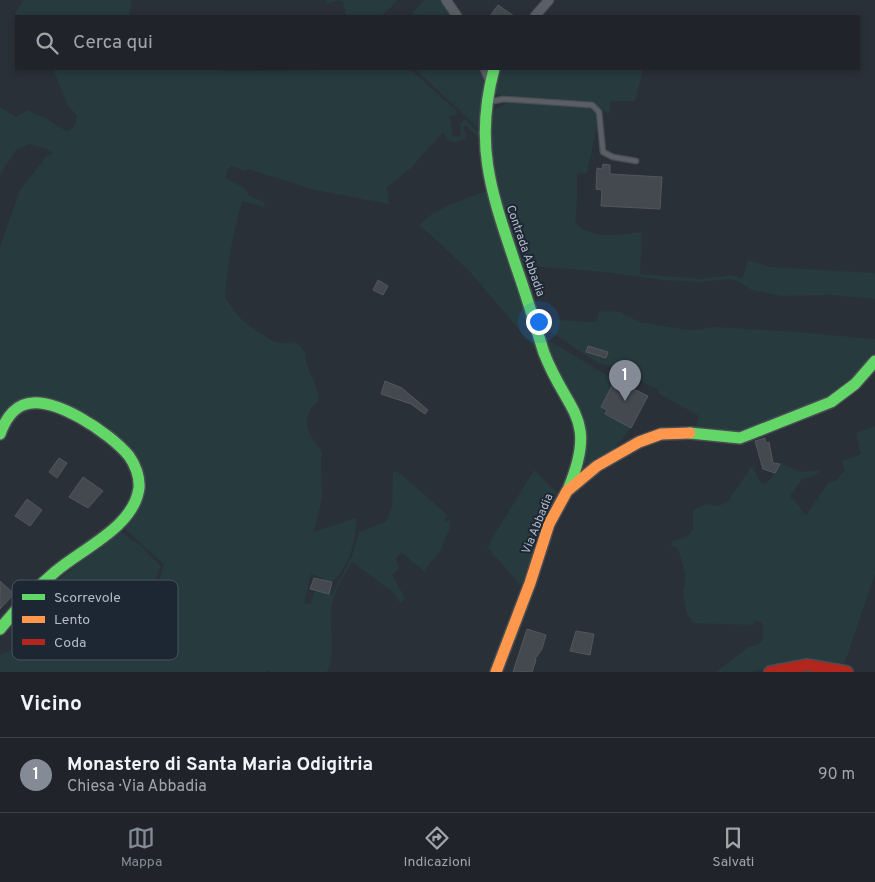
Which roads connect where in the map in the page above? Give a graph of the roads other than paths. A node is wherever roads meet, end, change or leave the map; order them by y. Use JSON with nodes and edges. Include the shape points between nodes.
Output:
{"nodes":[{"id":1,"x":446,"y":0,"type":"edge"},
{"id":2,"x":548,"y":0,"type":"edge"},
{"id":3,"x":456,"y":15,"type":"edge"},
{"id":4,"x":536,"y":15,"type":"edge"},
{"id":5,"x":485,"y":70,"type":"edge"},
{"id":6,"x":494,"y":70,"type":"edge"},
{"id":7,"x":490,"y":81,"type":"junction"},
{"id":8,"x":488,"y":103,"type":"junction"},
{"id":9,"x":636,"y":161,"type":"dead end"},
{"id":10,"x":875,"y":361,"type":"edge"},
{"id":11,"x":0,"y":434,"type":"edge"},
{"id":12,"x":568,"y":490,"type":"junction"},
{"id":13,"x":47,"y":580,"type":"edge"},
{"id":14,"x":12,"y":613,"type":"edge"},
{"id":15,"x":2,"y":623,"type":"edge"},
{"id":16,"x":496,"y":672,"type":"edge"},
{"id":17,"x":770,"y":672,"type":"edge"},
{"id":18,"x":847,"y":672,"type":"edge"}],
"edges":[{"from":1,"to":3,"type":"street"},
{"from":2,"to":4,"type":"street"},
{"from":5,"to":7,"type":"street"},
{"from":6,"to":7,"type":"street","name":"Contrada Abbadia"},
{"from":7,"to":8,"type":"street","name":"Contrada Abbadia"},
{"from":8,"to":9,"type":"lane","via":[[503,99],[592,105],[599,112],[603,152]]},
{"from":8,"to":12,"type":"street","name":"Contrada Abbadia","via":[[486,153],[490,186],[503,233],[548,363],[577,414],[581,430],[578,461]]},
{"from":10,"to":12,"type":"street","name":"Via Abbadia","via":[[856,384],[822,406],[740,438],[724,439],[690,432],[662,433],[638,441]]},
{"from":11,"to":13,"type":"street","via":[[4,424],[23,405],[49,404],[65,410],[110,439],[128,455],[136,469],[139,488],[132,508],[122,520]]},
{"from":12,"to":16,"type":"street","name":"Via Abbadia","via":[[546,535]]},
{"from":14,"to":15,"type":"street"},
{"from":17,"to":18,"type":"street","via":[[806,665]]}]}
